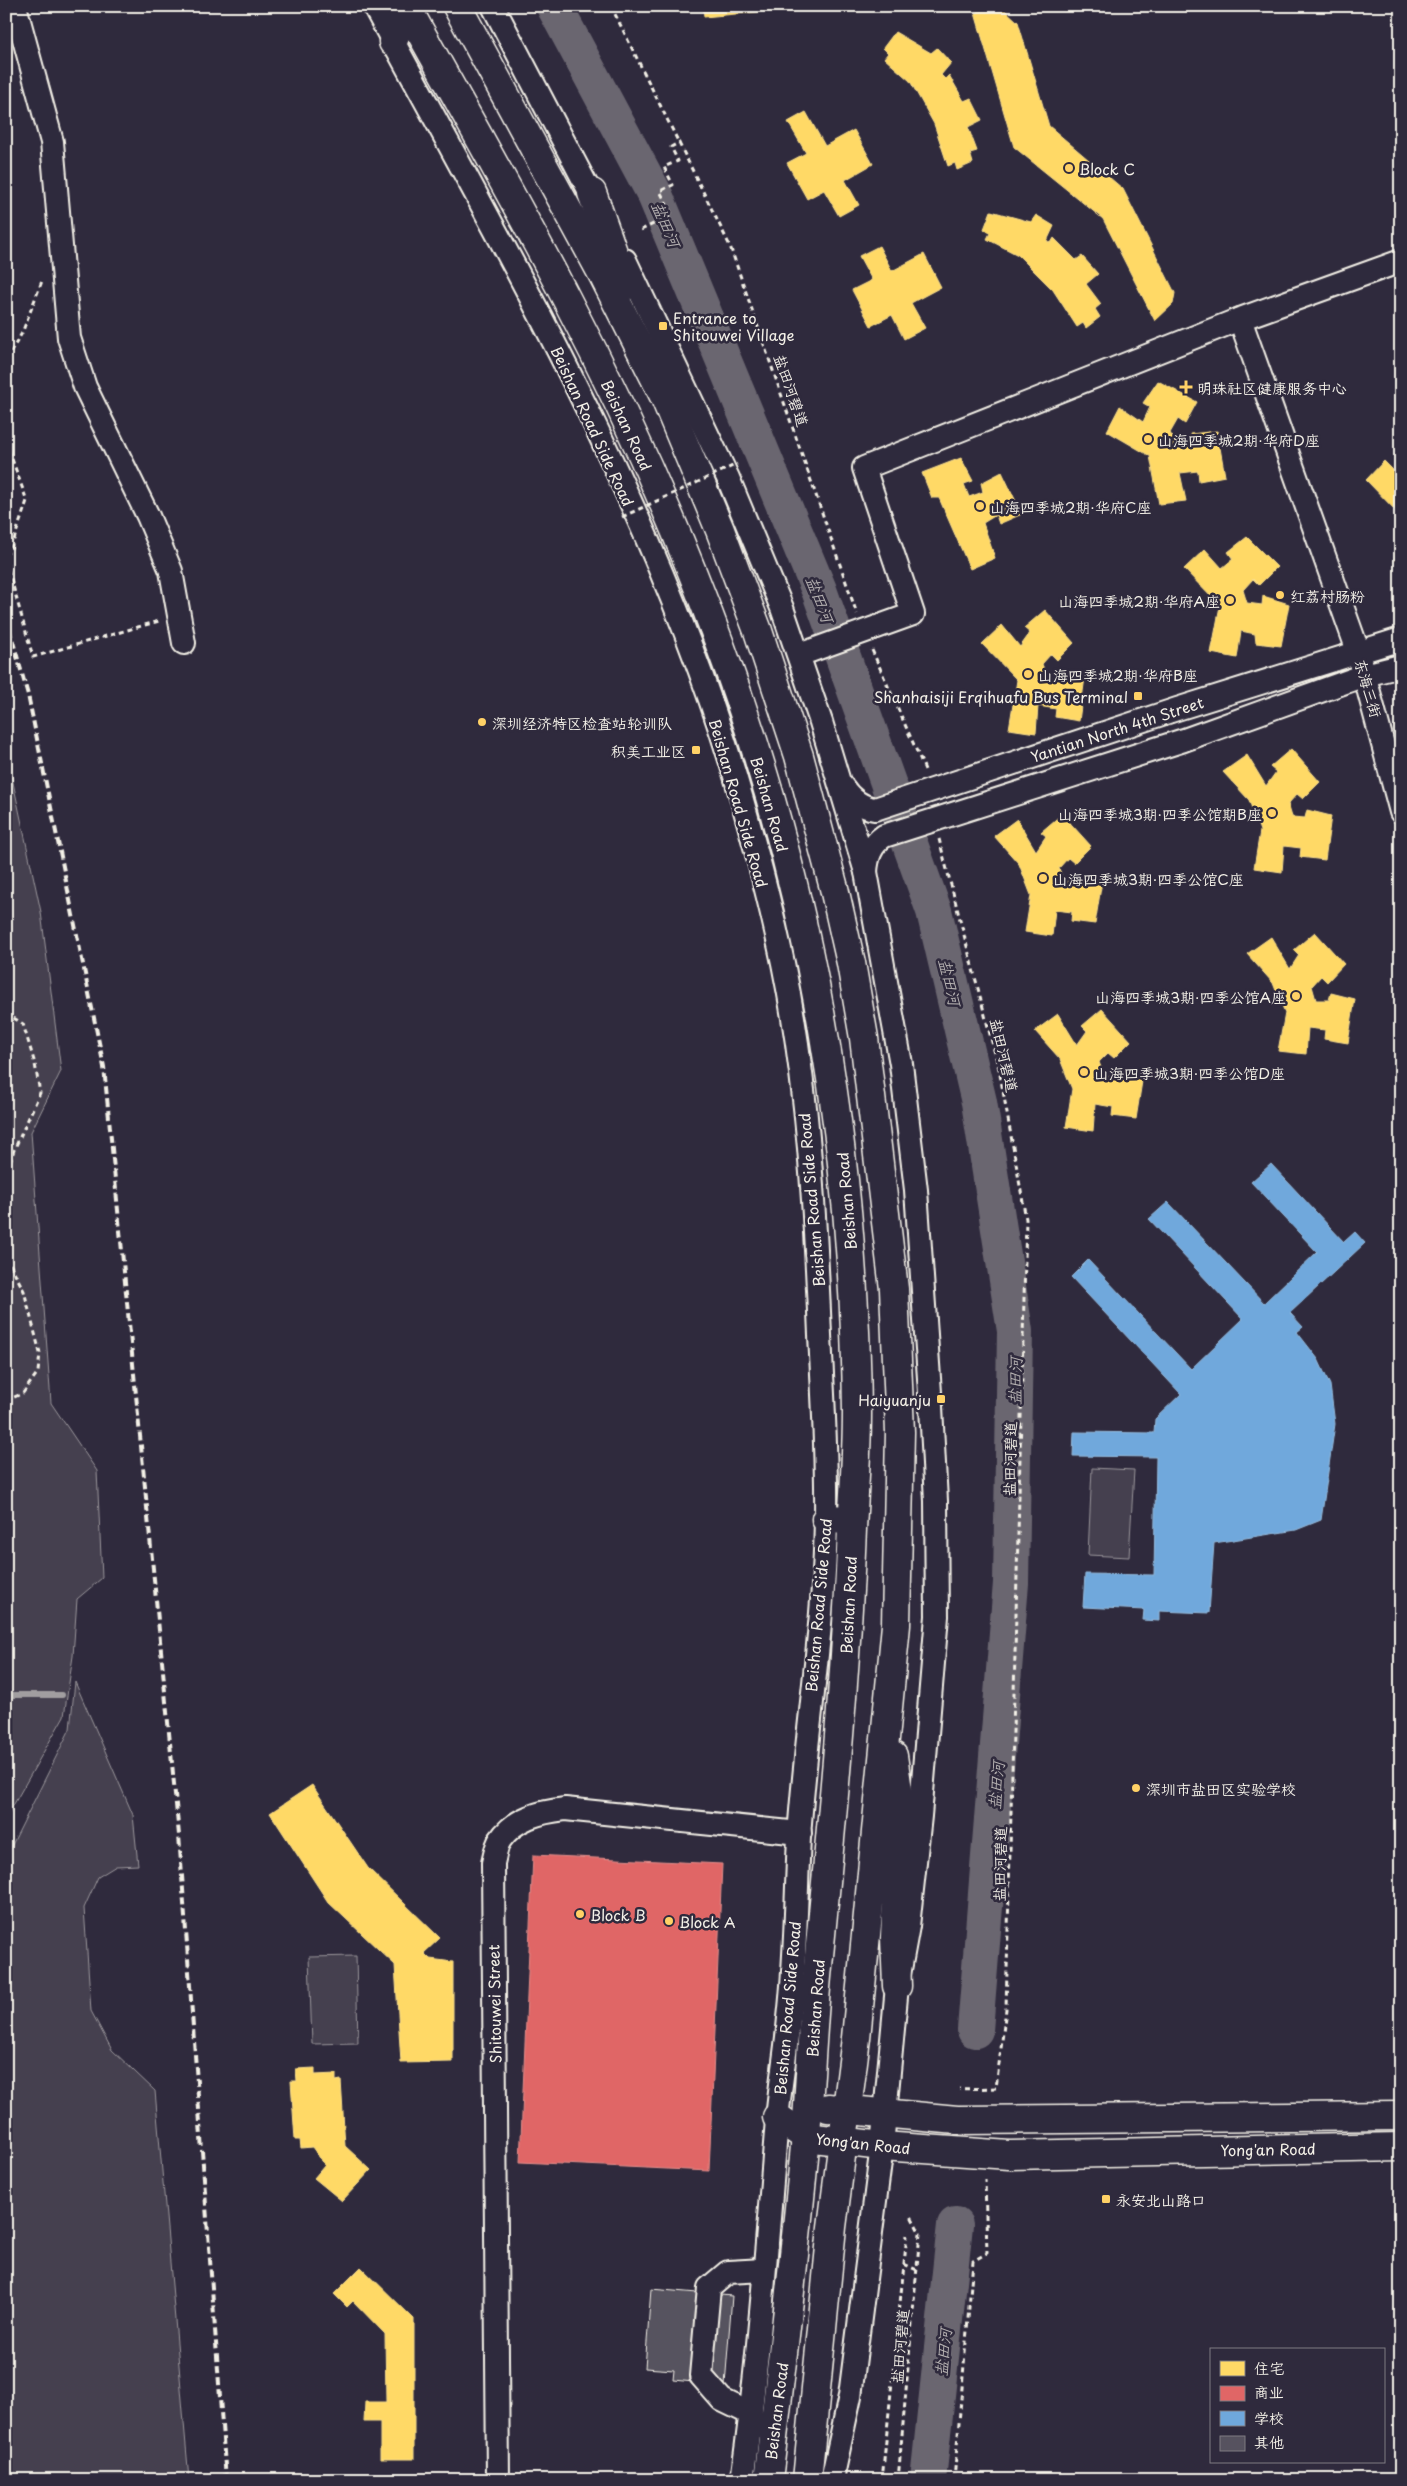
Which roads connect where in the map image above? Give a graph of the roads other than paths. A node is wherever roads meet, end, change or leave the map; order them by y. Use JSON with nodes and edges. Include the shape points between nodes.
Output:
{"nodes":[{"id":1,"x":16,"y":6,"type":"edge"},
{"id":2,"x":374,"y":6,"type":"edge"},
{"id":3,"x":406,"y":6,"type":"edge"},
{"id":4,"x":457,"y":6,"type":"edge"},
{"id":5,"x":493,"y":6,"type":"edge"},
{"id":6,"x":393,"y":42,"type":"junction"},
{"id":7,"x":592,"y":193,"type":"junction"},
{"id":8,"x":1401,"y":261,"type":"edge"},
{"id":9,"x":1240,"y":318,"type":"junction"},
{"id":10,"x":665,"y":398,"type":"junction"},
{"id":11,"x":1401,"y":639,"type":"edge"},
{"id":12,"x":184,"y":643,"type":"dead end"},
{"id":13,"x":1358,"y":651,"type":"junction"},
{"id":14,"x":808,"y":653,"type":"junction"},
{"id":15,"x":1401,"y":666,"type":"edge"},
{"id":16,"x":1365,"y":675,"type":"junction"},
{"id":17,"x":841,"y":785,"type":"junction"},
{"id":18,"x":1401,"y":812,"type":"edge"},
{"id":19,"x":756,"y":858,"type":"junction"},
{"id":20,"x":866,"y":872,"type":"junction"},
{"id":21,"x":790,"y":873,"type":"junction"},
{"id":22,"x":839,"y":1519,"type":"junction"},
{"id":23,"x":887,"y":1708,"type":"junction"},
{"id":24,"x":800,"y":1833,"type":"junction"},
{"id":25,"x":897,"y":1986,"type":"junction"},
{"id":26,"x":808,"y":2107,"type":"junction"},
{"id":27,"x":847,"y":2109,"type":"junction"},
{"id":28,"x":884,"y":2115,"type":"junction"},
{"id":29,"x":1401,"y":2116,"type":"edge"},
{"id":30,"x":778,"y":2117,"type":"junction"},
{"id":31,"x":806,"y":2137,"type":"junction"},
{"id":32,"x":842,"y":2142,"type":"junction"},
{"id":33,"x":882,"y":2146,"type":"junction"},
{"id":34,"x":1401,"y":2147,"type":"edge"},
{"id":35,"x":764,"y":2270,"type":"junction"},
{"id":36,"x":751,"y":2414,"type":"junction"},
{"id":37,"x":498,"y":2480,"type":"edge"},
{"id":38,"x":742,"y":2480,"type":"edge"},
{"id":39,"x":763,"y":2480,"type":"edge"},
{"id":40,"x":768,"y":2480,"type":"edge"},
{"id":41,"x":807,"y":2480,"type":"edge"},
{"id":42,"x":832,"y":2480,"type":"edge"}],
"edges":[{"from":1,"to":12,"type":"street","via":[[52,142],[70,338],[85,387],[171,571]]},
{"from":2,"to":6,"type":"street","name":"Beishan Road Side Road"},
{"from":3,"to":6,"type":"main road"},
{"from":3,"to":21,"type":"main road","name":"Beishan Road","via":[[568,301],[636,440],[721,646]]},
{"from":4,"to":10,"type":"main road","via":[[603,275]]},
{"from":5,"to":7,"type":"street"},
{"from":6,"to":19,"type":"street","name":"Beishan Road Side Road","via":[[542,319],[651,550],[695,658],[735,776]]},
{"from":7,"to":10,"type":"main road"},
{"from":7,"to":14,"type":"street","via":[[689,392]]},
{"from":8,"to":9,"type":"street"},
{"from":9,"to":13,"type":"street","name":"东海三街"},
{"from":9,"to":14,"type":"street","via":[[864,468],[913,614]]},
{"from":10,"to":23,"type":"main road","via":[[758,631],[799,756],[834,888],[864,1038],[894,1289],[900,1423],[896,1625]]},
{"from":11,"to":13,"type":"street","name":"Yantian North 4th Street"},
{"from":13,"to":16,"type":"street","name":"东海三街"},
{"from":13,"to":17,"type":"street","name":"Yantian North 4th Street","via":[[875,809],[856,802]]},
{"from":14,"to":17,"type":"street"},
{"from":15,"to":16,"type":"street","name":"Yantian North 4th Street"},
{"from":16,"to":18,"type":"street","name":"东海三街"},
{"from":16,"to":20,"type":"street","name":"Yantian North 4th Street","via":[[1184,740],[884,836],[872,849]]},
{"from":17,"to":20,"type":"street"},
{"from":19,"to":21,"type":"street"},
{"from":19,"to":22,"type":"street","name":"Beishan Road Side Road","via":[[783,965],[798,1058],[811,1184],[823,1409]]},
{"from":20,"to":25,"type":"street","via":[[901,1064],[916,1190],[936,1501],[936,1625],[910,1917]]},
{"from":21,"to":22,"type":"main road","name":"Beishan Road","via":[[833,1087],[848,1204],[857,1421]]},
{"from":22,"to":24,"type":"street","name":"Beishan Road Side Road"},
{"from":22,"to":26,"type":"main road","name":"Beishan Road","via":[[847,1639],[814,2000]]},
{"from":23,"to":25,"type":"main road","via":[[900,1811],[895,1937]]},
{"from":23,"to":27,"type":"main road"},
{"from":24,"to":30,"type":"street","name":"Beishan Road Side Road","via":[[790,2008]]},
{"from":24,"to":37,"type":"street","name":"Shitouwei Street","via":[[565,1810],[538,1812],[516,1824],[499,1841],[492,1863]]},
{"from":25,"to":28,"type":"street"},
{"from":26,"to":27,"type":"main road","name":"Yong'an Road"},
{"from":26,"to":30,"type":"main road","name":"Yong'an Road"},
{"from":26,"to":31,"type":"main road","name":"Beishan Road"},
{"from":27,"to":28,"type":"main road","name":"Yong'an Road"},
{"from":27,"to":32,"type":"main road"},
{"from":28,"to":29,"type":"main road","name":"Yong'an Road","via":[[957,2120]]},
{"from":28,"to":33,"type":"street"},
{"from":30,"to":31,"type":"main road","name":"Yong'an Road"},
{"from":30,"to":35,"type":"street","name":"Beishan Road Side Road"},
{"from":31,"to":32,"type":"main road","name":"Yong'an Road"},
{"from":31,"to":40,"type":"main road","name":"Beishan Road"},
{"from":32,"to":33,"type":"main road","name":"Yong'an Road"},
{"from":32,"to":41,"type":"main road"},
{"from":33,"to":34,"type":"main road","name":"Yong'an Road","via":[[1009,2155]]},
{"from":33,"to":42,"type":"street","via":[[850,2396]]},
{"from":35,"to":36,"type":"street","name":"Beishan Road Side Road"},
{"from":35,"to":36,"type":"street","via":[[728,2272],[709,2288],[701,2376],[722,2400]]},
{"from":36,"to":38,"type":"street","name":"Beishan Road Side Road"},
{"from":36,"to":39,"type":"street"}]}
